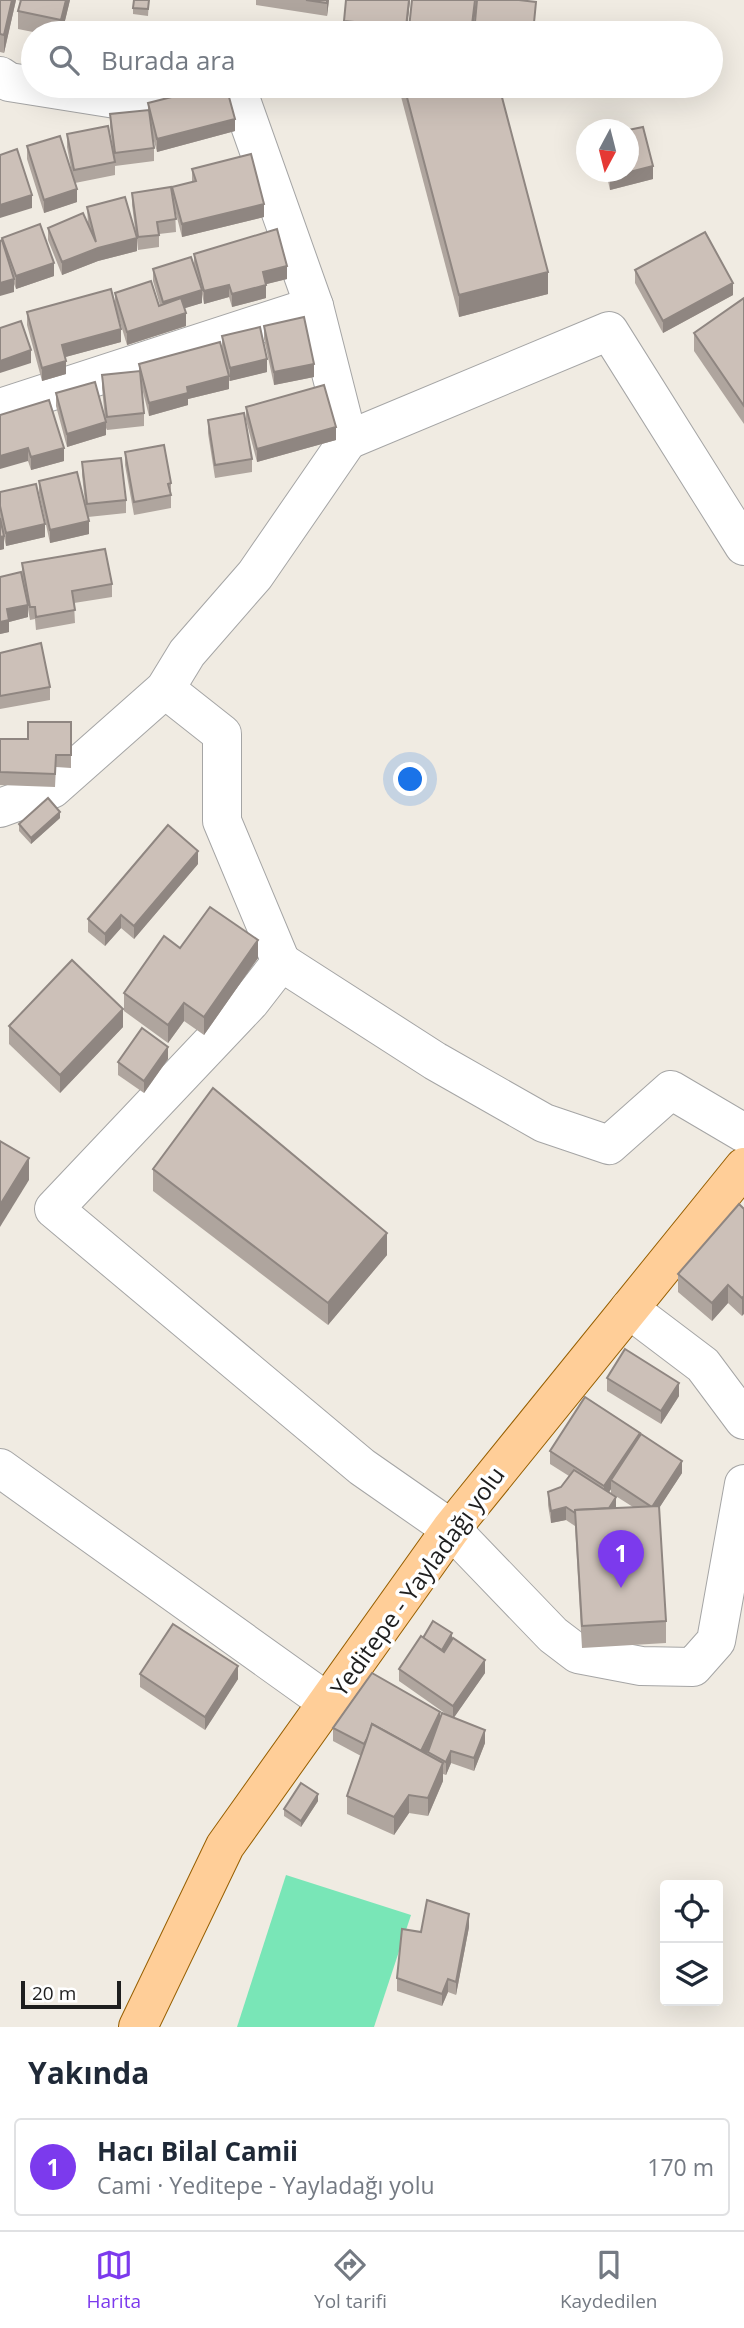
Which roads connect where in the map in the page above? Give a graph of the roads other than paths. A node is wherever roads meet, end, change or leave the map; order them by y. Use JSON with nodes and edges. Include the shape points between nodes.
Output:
{"nodes":[{"id":1,"x":0,"y":76,"type":"edge"},
{"id":2,"x":21,"y":84,"type":"edge"},
{"id":3,"x":109,"y":98,"type":"edge"},
{"id":4,"x":128,"y":98,"type":"edge"},
{"id":5,"x":240,"y":98,"type":"edge"},
{"id":6,"x":314,"y":306,"type":"junction"},
{"id":7,"x":0,"y":408,"type":"edge"},
{"id":8,"x":348,"y":440,"type":"junction"},
{"id":9,"x":744,"y":546,"type":"edge"},
{"id":10,"x":165,"y":689,"type":"junction"},
{"id":11,"x":0,"y":808,"type":"edge"},
{"id":12,"x":281,"y":962,"type":"junction"},
{"id":13,"x":744,"y":1133,"type":"edge"},
{"id":14,"x":744,"y":1167,"type":"edge"},
{"id":15,"x":629,"y":1309,"type":"junction"},
{"id":16,"x":744,"y":1420,"type":"edge"},
{"id":17,"x":0,"y":1468,"type":"edge"},
{"id":18,"x":744,"y":1484,"type":"edge"},
{"id":19,"x":450,"y":1529,"type":"junction"},
{"id":20,"x":327,"y":1702,"type":"junction"},
{"id":21,"x":138,"y":2027,"type":"edge"}],
"edges":[{"from":1,"to":2,"type":"street"},
{"from":3,"to":4,"type":"street"},
{"from":5,"to":6,"type":"street"},
{"from":6,"to":7,"type":"street"},
{"from":6,"to":8,"type":"street"},
{"from":8,"to":9,"type":"street","via":[[608,331]]},
{"from":8,"to":10,"type":"street","via":[[255,575],[187,653]]},
{"from":10,"to":11,"type":"street","via":[[52,789]]},
{"from":10,"to":12,"type":"street","via":[[222,734],[222,821]]},
{"from":12,"to":13,"type":"street","via":[[435,1061],[544,1123],[609,1145],[671,1090]]},
{"from":12,"to":19,"type":"street","via":[[250,1002],[54,1209],[362,1466]]},
{"from":14,"to":15,"type":"main road","name":"Yeditepe - Yayladağı yolu"},
{"from":15,"to":16,"type":"street","via":[[703,1365]]},
{"from":15,"to":19,"type":"main road","name":"Yeditepe - Yayladağı yolu"},
{"from":17,"to":20,"type":"street"},
{"from":18,"to":19,"type":"street","via":[[716,1641],[693,1667],[641,1666],[578,1654],[553,1635]]},
{"from":19,"to":20,"type":"main road","name":"Yeditepe - Yayladağı yolu"},
{"from":20,"to":21,"type":"main road","name":"Yeditepe - Yayladağı yolu","via":[[225,1846]]}]}
